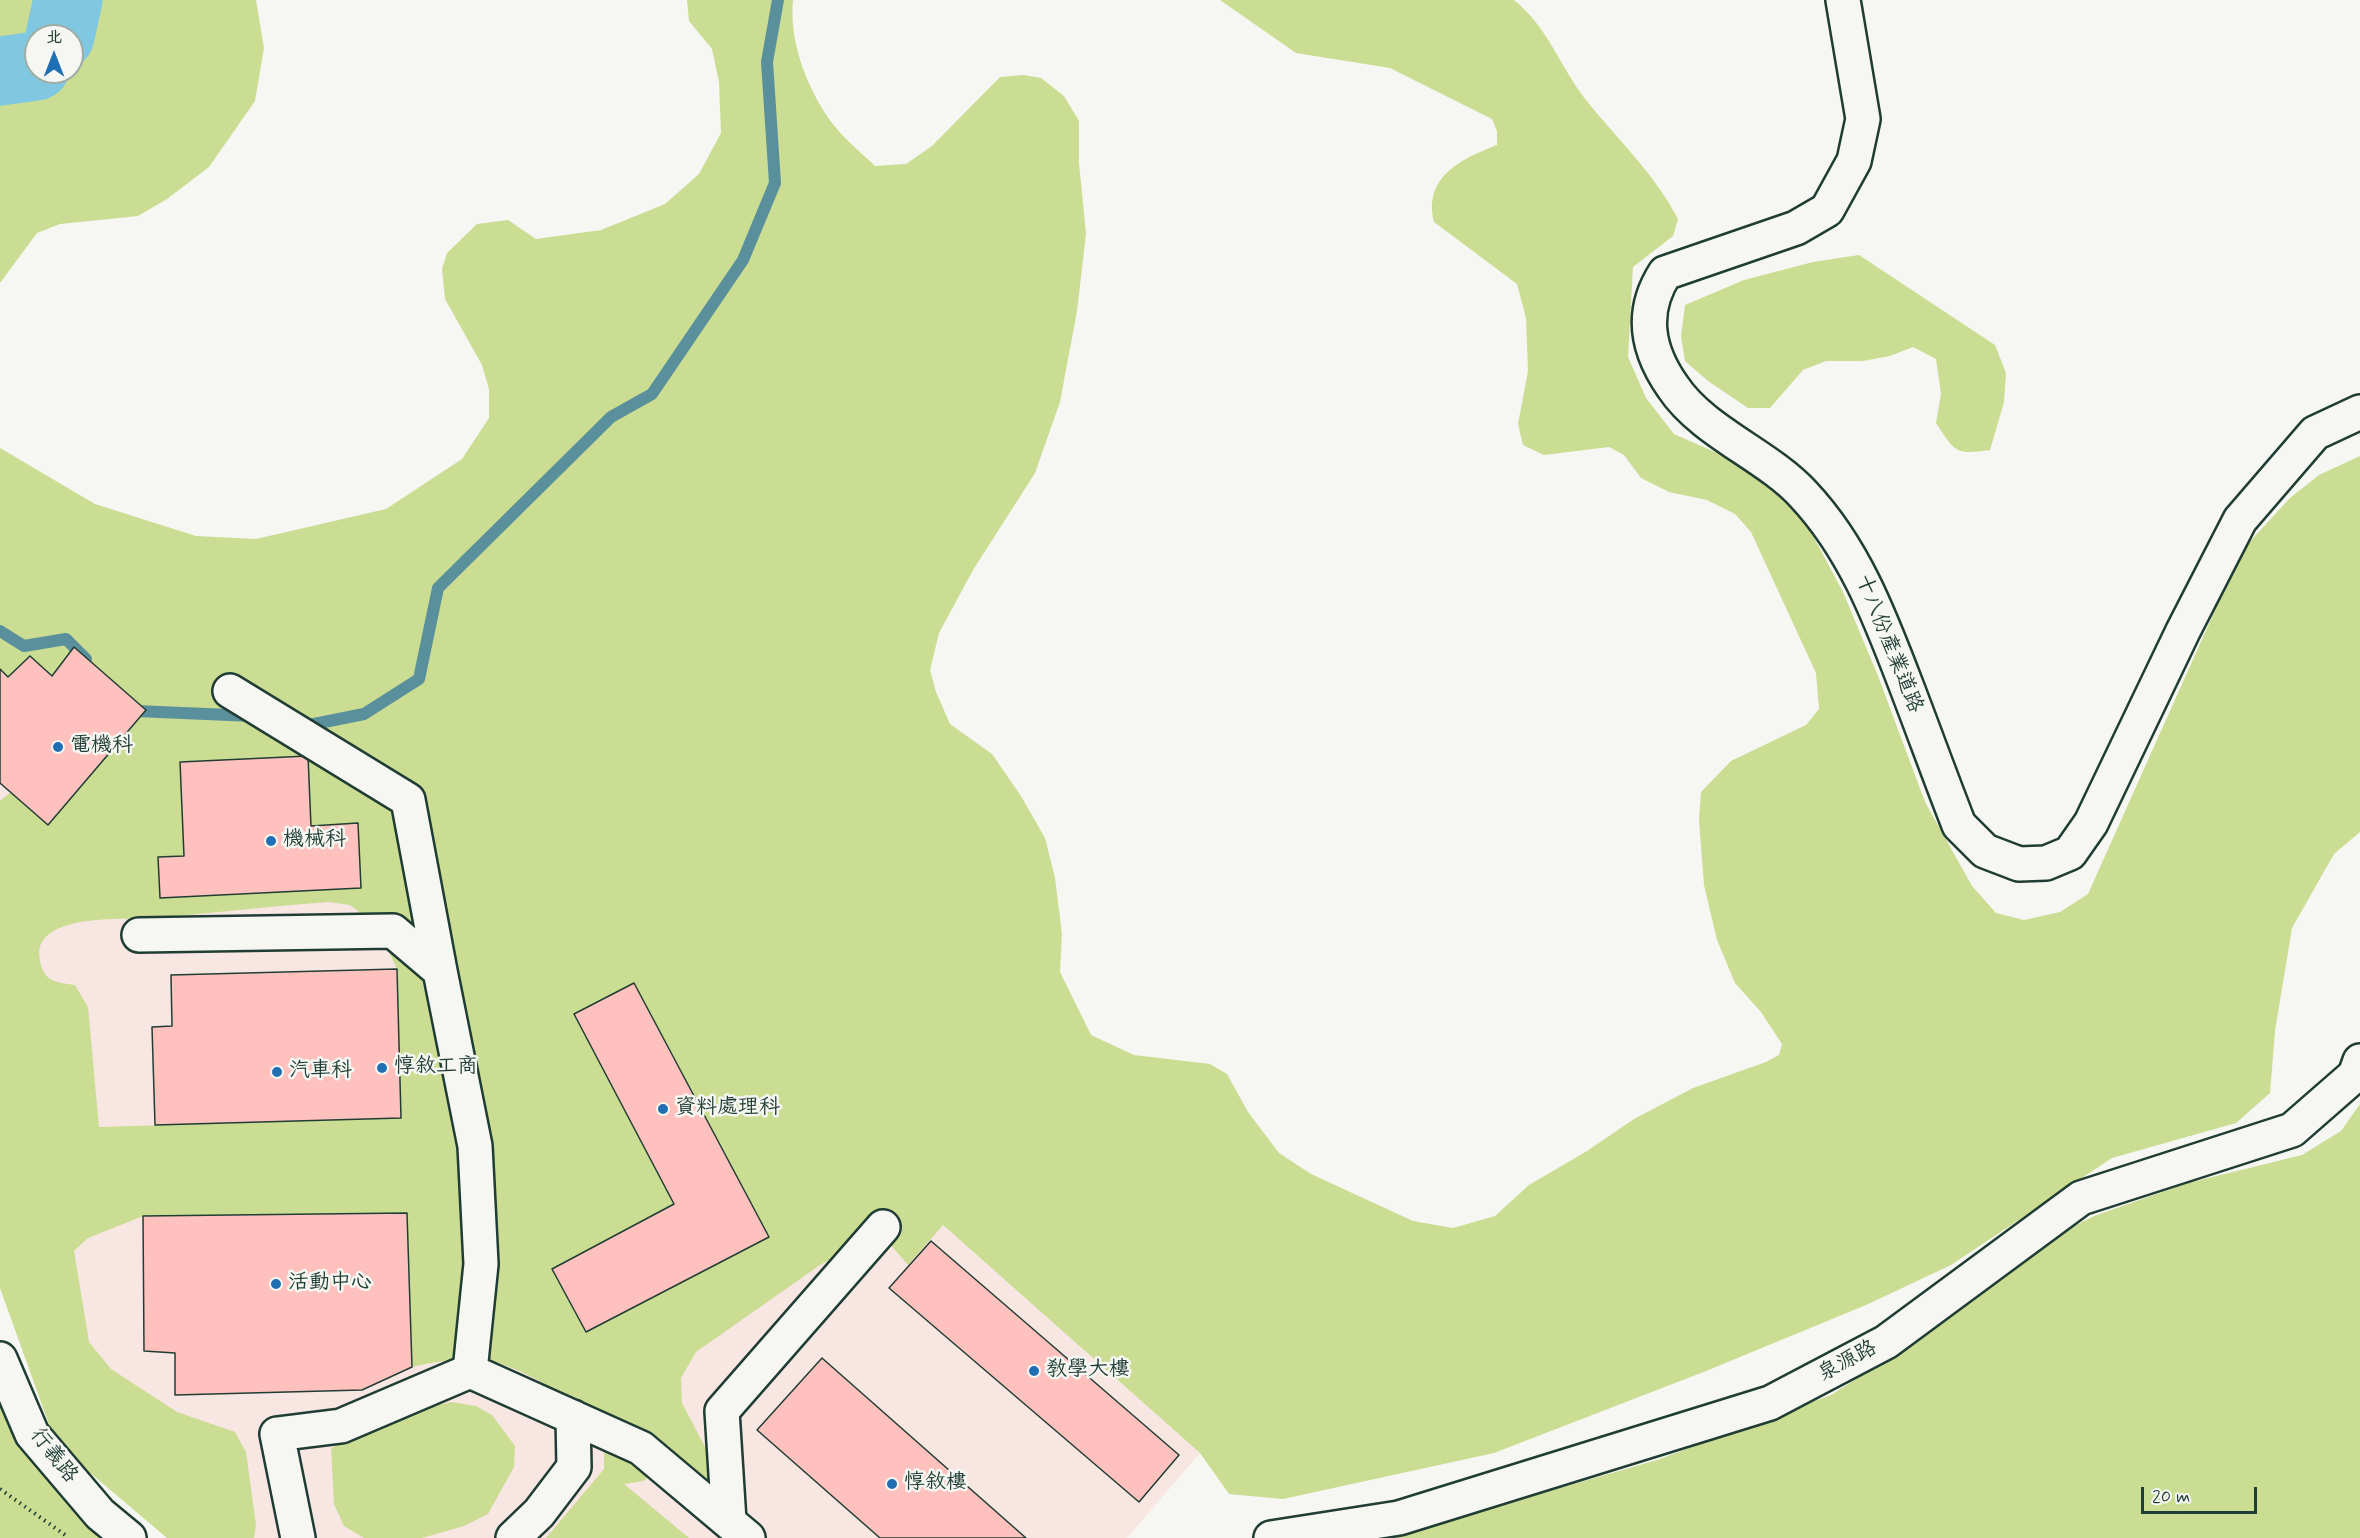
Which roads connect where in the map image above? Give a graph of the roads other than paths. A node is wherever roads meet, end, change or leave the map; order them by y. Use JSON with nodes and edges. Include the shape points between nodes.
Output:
{"nodes":[{"id":1,"x":1843,"y":0,"type":"edge"},
{"id":2,"x":2360,"y":412,"type":"edge"},
{"id":3,"x":230,"y":691,"type":"dead end"},
{"id":4,"x":139,"y":935,"type":"dead end"},
{"id":5,"x":440,"y":971,"type":"junction"},
{"id":6,"x":2360,"y":1061,"type":"edge"},
{"id":7,"x":883,"y":1227,"type":"dead end"},
{"id":8,"x":0,"y":1359,"type":"edge"},
{"id":9,"x":470,"y":1371,"type":"junction"},
{"id":10,"x":573,"y":1417,"type":"junction"},
{"id":11,"x":739,"y":1530,"type":"edge"},
{"id":12,"x":129,"y":1538,"type":"edge"},
{"id":13,"x":298,"y":1538,"type":"edge"},
{"id":14,"x":513,"y":1538,"type":"edge"},
{"id":15,"x":1271,"y":1538,"type":"edge"}],
"edges":[{"from":1,"to":2,"type":"street","name":"十八份產業道路","via":[[1863,119],[1854,161],[1827,210],[1796,228],[1665,273],[1655,289],[1648,334],[1673,388],[1699,414],[1803,493],[1860,572],[1959,825],[1985,851],[2019,864],[2046,863],[2070,853],[2091,824],[2240,520],[2315,433]]},
{"from":3,"to":5,"type":"street","via":[[408,800]]},
{"from":4,"to":5,"type":"street","via":[[393,931]]},
{"from":5,"to":9,"type":"street","via":[[476,1146],[481,1264]]},
{"from":6,"to":15,"type":"street","name":"泉源路","via":[[2355,1075],[2292,1130],[2081,1198],[1886,1342],[1770,1403],[1399,1518]]},
{"from":7,"to":11,"type":"street","via":[[722,1411]]},
{"from":8,"to":12,"type":"street","name":"行義路","via":[[32,1434],[100,1514]]},
{"from":9,"to":10,"type":"street"},
{"from":9,"to":13,"type":"street","via":[[341,1426],[277,1434]]},
{"from":10,"to":11,"type":"street","via":[[641,1448]]},
{"from":10,"to":14,"type":"street","via":[[574,1467],[539,1513]]}]}
